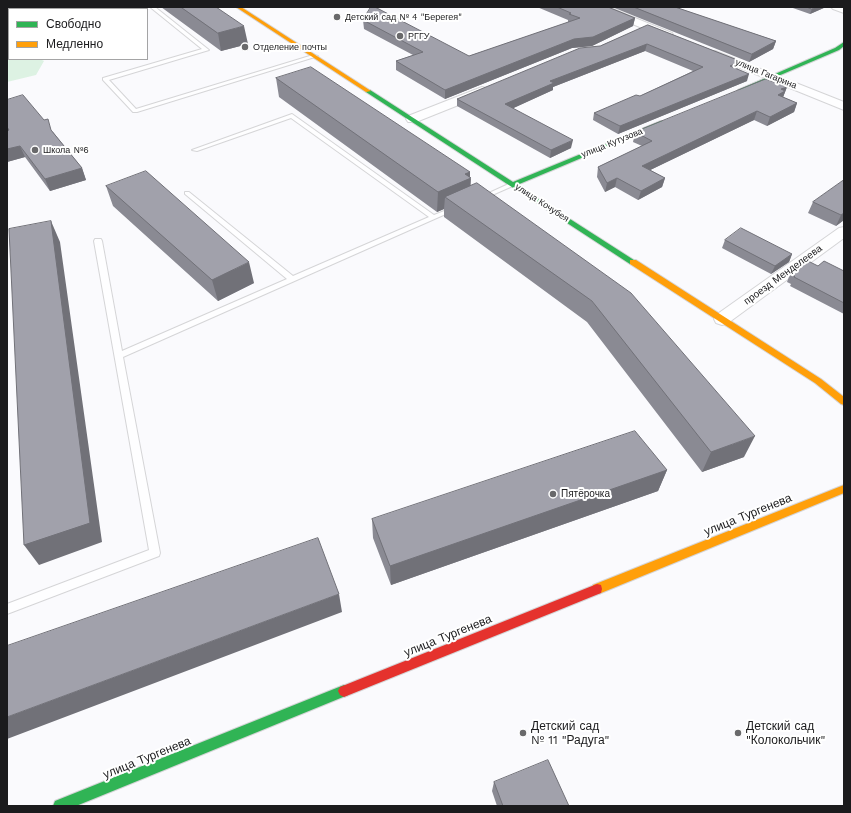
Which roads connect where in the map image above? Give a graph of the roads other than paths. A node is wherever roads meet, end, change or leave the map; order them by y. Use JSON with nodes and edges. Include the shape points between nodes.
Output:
{"nodes":[{"id":1,"x":152,"y":7,"type":"edge"},
{"id":2,"x":238,"y":7,"type":"edge"},
{"id":3,"x":599,"y":7,"type":"edge"},
{"id":4,"x":836,"y":7,"type":"edge"},
{"id":5,"x":844,"y":10,"type":"edge"},
{"id":6,"x":646,"y":26,"type":"junction"},
{"id":7,"x":633,"y":32,"type":"edge"},
{"id":8,"x":681,"y":40,"type":"edge"},
{"id":9,"x":844,"y":44,"type":"edge"},
{"id":10,"x":702,"y":49,"type":"edge"},
{"id":11,"x":314,"y":56,"type":"junction"},
{"id":12,"x":773,"y":77,"type":"junction"},
{"id":13,"x":491,"y":87,"type":"edge"},
{"id":14,"x":730,"y":95,"type":"edge"},
{"id":15,"x":844,"y":106,"type":"edge"},
{"id":16,"x":412,"y":119,"type":"junction"},
{"id":17,"x":672,"y":119,"type":"edge"},
{"id":18,"x":195,"y":150,"type":"dead end"},
{"id":19,"x":512,"y":184,"type":"junction"},
{"id":20,"x":187,"y":193,"type":"dead end"},
{"id":21,"x":434,"y":218,"type":"junction"},
{"id":22,"x":844,"y":231,"type":"edge"},
{"id":23,"x":98,"y":241,"type":"dead end"},
{"id":24,"x":293,"y":280,"type":"junction"},
{"id":25,"x":722,"y":319,"type":"junction"},
{"id":26,"x":119,"y":356,"type":"junction"},
{"id":27,"x":844,"y":402,"type":"edge"},
{"id":28,"x":844,"y":489,"type":"edge"},
{"id":29,"x":7,"y":609,"type":"edge"},
{"id":30,"x":60,"y":806,"type":"edge"}],
"edges":[{"from":1,"to":11,"type":"lane","via":[[206,50],[105,79],[136,111]]},
{"from":2,"to":11,"type":"street","name":"улица Кочубея"},
{"from":3,"to":6,"type":"street"},
{"from":4,"to":5,"type":"street"},
{"from":6,"to":7,"type":"street"},
{"from":6,"to":8,"type":"street"},
{"from":9,"to":12,"type":"street"},
{"from":10,"to":12,"type":"street","name":"улица Гагарина"},
{"from":11,"to":16,"type":"street","name":"улица Кочубея"},
{"from":12,"to":14,"type":"street"},
{"from":12,"to":15,"type":"street","name":"улица Гагарина"},
{"from":13,"to":16,"type":"street"},
{"from":16,"to":19,"type":"street","name":"улица Кочубея"},
{"from":17,"to":19,"type":"street","name":"улица Кутузова"},
{"from":18,"to":21,"type":"lane","via":[[292,116]]},
{"from":19,"to":21,"type":"lane"},
{"from":19,"to":25,"type":"street","name":"улица Кочубея"},
{"from":20,"to":24,"type":"lane"},
{"from":21,"to":24,"type":"lane"},
{"from":22,"to":25,"type":"street","name":"проезд Менделеева"},
{"from":23,"to":26,"type":"lane"},
{"from":24,"to":26,"type":"lane"},
{"from":25,"to":27,"type":"street","name":"улица Кочубея","via":[[818,381]]},
{"from":26,"to":29,"type":"lane","via":[[155,553]]},
{"from":28,"to":30,"type":"street","name":"улица Тургенева"}]}
